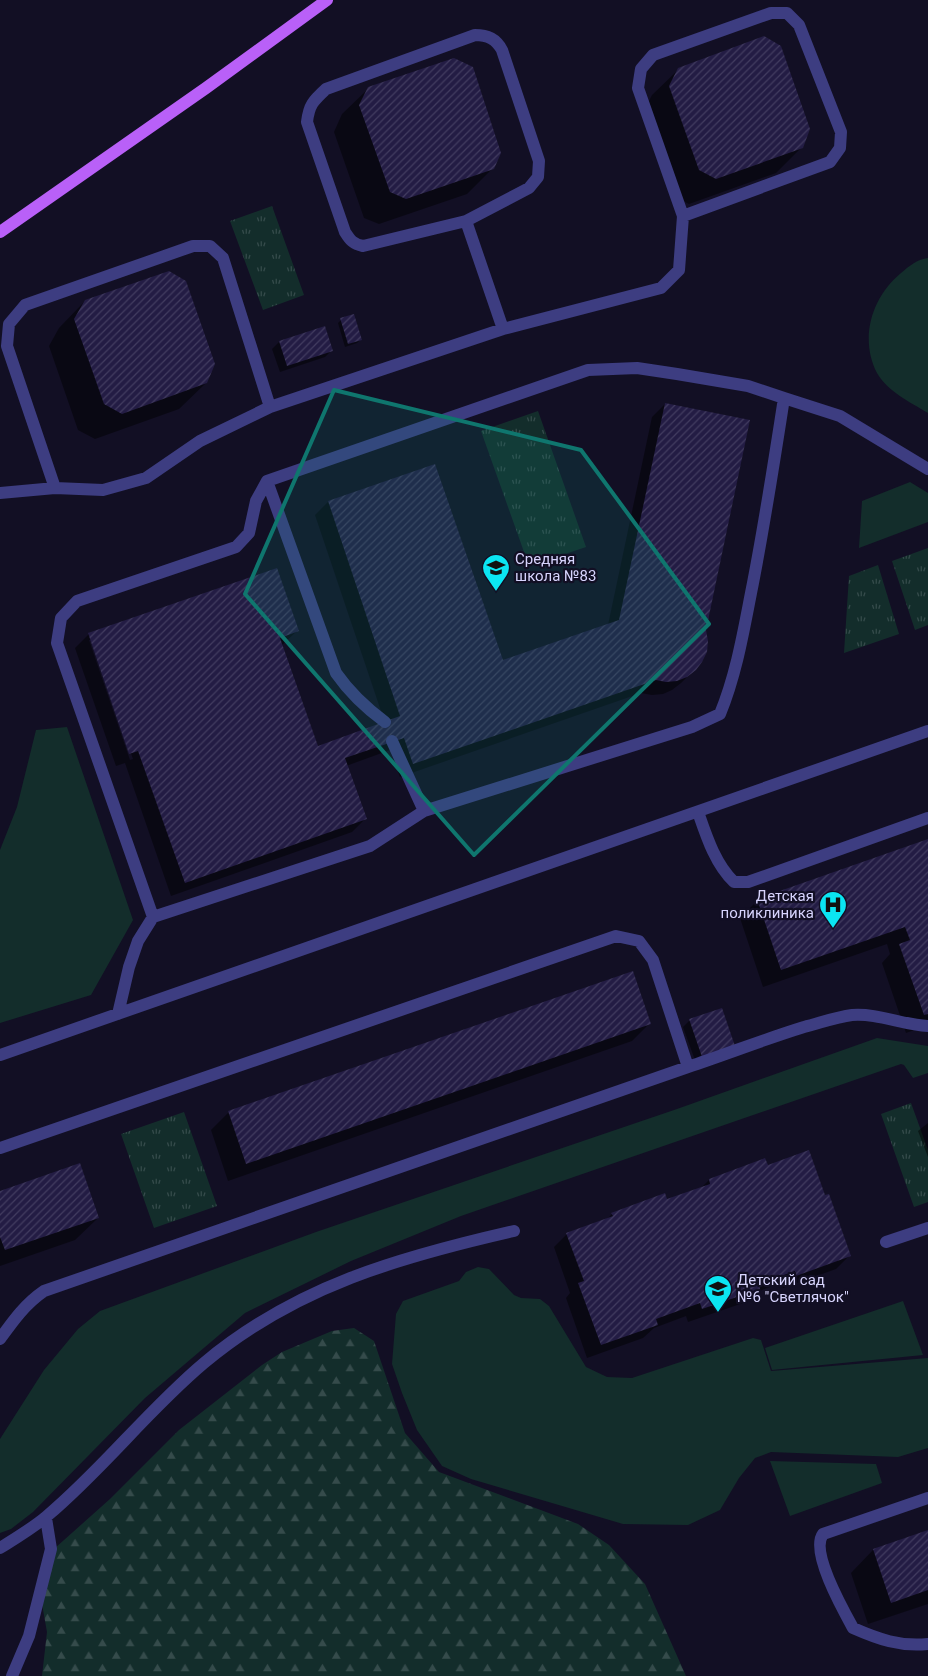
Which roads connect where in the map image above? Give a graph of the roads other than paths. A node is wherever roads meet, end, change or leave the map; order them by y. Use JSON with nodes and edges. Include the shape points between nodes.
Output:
{"nodes":[{"id":1,"x":328,"y":0,"type":"edge"},
{"id":2,"x":683,"y":216,"type":"junction"},
{"id":3,"x":466,"y":221,"type":"junction"},
{"id":4,"x":0,"y":232,"type":"edge"},
{"id":5,"x":503,"y":329,"type":"junction"},
{"id":6,"x":784,"y":398,"type":"junction"},
{"id":7,"x":270,"y":407,"type":"junction"},
{"id":8,"x":928,"y":468,"type":"edge"},
{"id":9,"x":267,"y":481,"type":"junction"},
{"id":10,"x":55,"y":488,"type":"junction"},
{"id":11,"x":0,"y":493,"type":"edge"},
{"id":12,"x":384,"y":722,"type":"dead end"},
{"id":13,"x":928,"y":731,"type":"edge"},
{"id":14,"x":392,"y":741,"type":"dead end"},
{"id":15,"x":424,"y":811,"type":"junction"},
{"id":16,"x":698,"y":812,"type":"junction"},
{"id":17,"x":928,"y":818,"type":"edge"},
{"id":18,"x":153,"y":917,"type":"junction"},
{"id":19,"x":118,"y":1014,"type":"junction"},
{"id":20,"x":928,"y":1026,"type":"edge"},
{"id":21,"x":0,"y":1055,"type":"edge"},
{"id":22,"x":688,"y":1067,"type":"junction"},
{"id":23,"x":0,"y":1148,"type":"edge"},
{"id":24,"x":928,"y":1228,"type":"edge"},
{"id":25,"x":514,"y":1231,"type":"dead end"},
{"id":26,"x":886,"y":1242,"type":"dead end"},
{"id":27,"x":0,"y":1340,"type":"edge"},
{"id":28,"x":928,"y":1498,"type":"edge"},
{"id":29,"x":46,"y":1518,"type":"junction"},
{"id":30,"x":0,"y":1548,"type":"edge"},
{"id":31,"x":928,"y":1644,"type":"edge"},
{"id":32,"x":12,"y":1676,"type":"edge"}],
"edges":[{"from":1,"to":4,"type":"main road"},
{"from":2,"to":2,"type":"lane","via":[[830,162],[840,148],[840,132],[799,25],[787,13],[771,13],[653,55],[640,69],[638,88]]},
{"from":2,"to":5,"type":"lane","via":[[679,270],[661,288]]},
{"from":3,"to":3,"type":"lane","via":[[529,188],[538,177],[540,167],[502,50],[493,38],[475,35],[326,89],[312,102],[307,122],[345,232],[356,245]]},
{"from":3,"to":5,"type":"lane"},
{"from":5,"to":7,"type":"lane"},
{"from":6,"to":8,"type":"lane","via":[[840,416]]},
{"from":6,"to":9,"type":"lane","via":[[748,386],[636,368],[588,370]]},
{"from":6,"to":15,"type":"lane","via":[[740,654],[720,714],[692,727]]},
{"from":7,"to":10,"type":"lane","via":[[200,441],[146,478],[103,490]]},
{"from":7,"to":10,"type":"lane","via":[[223,258],[210,246],[193,246],[25,305],[9,324],[6,346]]},
{"from":9,"to":12,"type":"lane","via":[[336,673],[346,687]]},
{"from":9,"to":18,"type":"lane","via":[[256,501],[249,533],[236,547],[77,601],[60,618],[57,642]]},
{"from":10,"to":11,"type":"lane"},
{"from":13,"to":16,"type":"lane"},
{"from":14,"to":15,"type":"lane"},
{"from":15,"to":18,"type":"lane","via":[[370,846]]},
{"from":16,"to":17,"type":"lane","via":[[708,839],[726,874],[734,882],[748,882]]},
{"from":16,"to":19,"type":"lane"},
{"from":18,"to":19,"type":"lane","via":[[138,941]]},
{"from":19,"to":21,"type":"lane"},
{"from":20,"to":22,"type":"lane","via":[[853,1015],[788,1032]]},
{"from":22,"to":23,"type":"lane","via":[[653,960],[639,941],[616,936]]},
{"from":22,"to":27,"type":"lane","via":[[44,1291],[31,1300]]},
{"from":24,"to":26,"type":"lane"},
{"from":25,"to":29,"type":"lane","via":[[419,1254],[354,1276],[256,1324],[204,1363],[152,1411]]},
{"from":28,"to":31,"type":"lane","via":[[823,1534],[819,1546],[840,1605],[853,1628],[895,1644]]},
{"from":29,"to":30,"type":"lane"},
{"from":29,"to":32,"type":"lane","via":[[51,1548],[29,1636]]}]}
